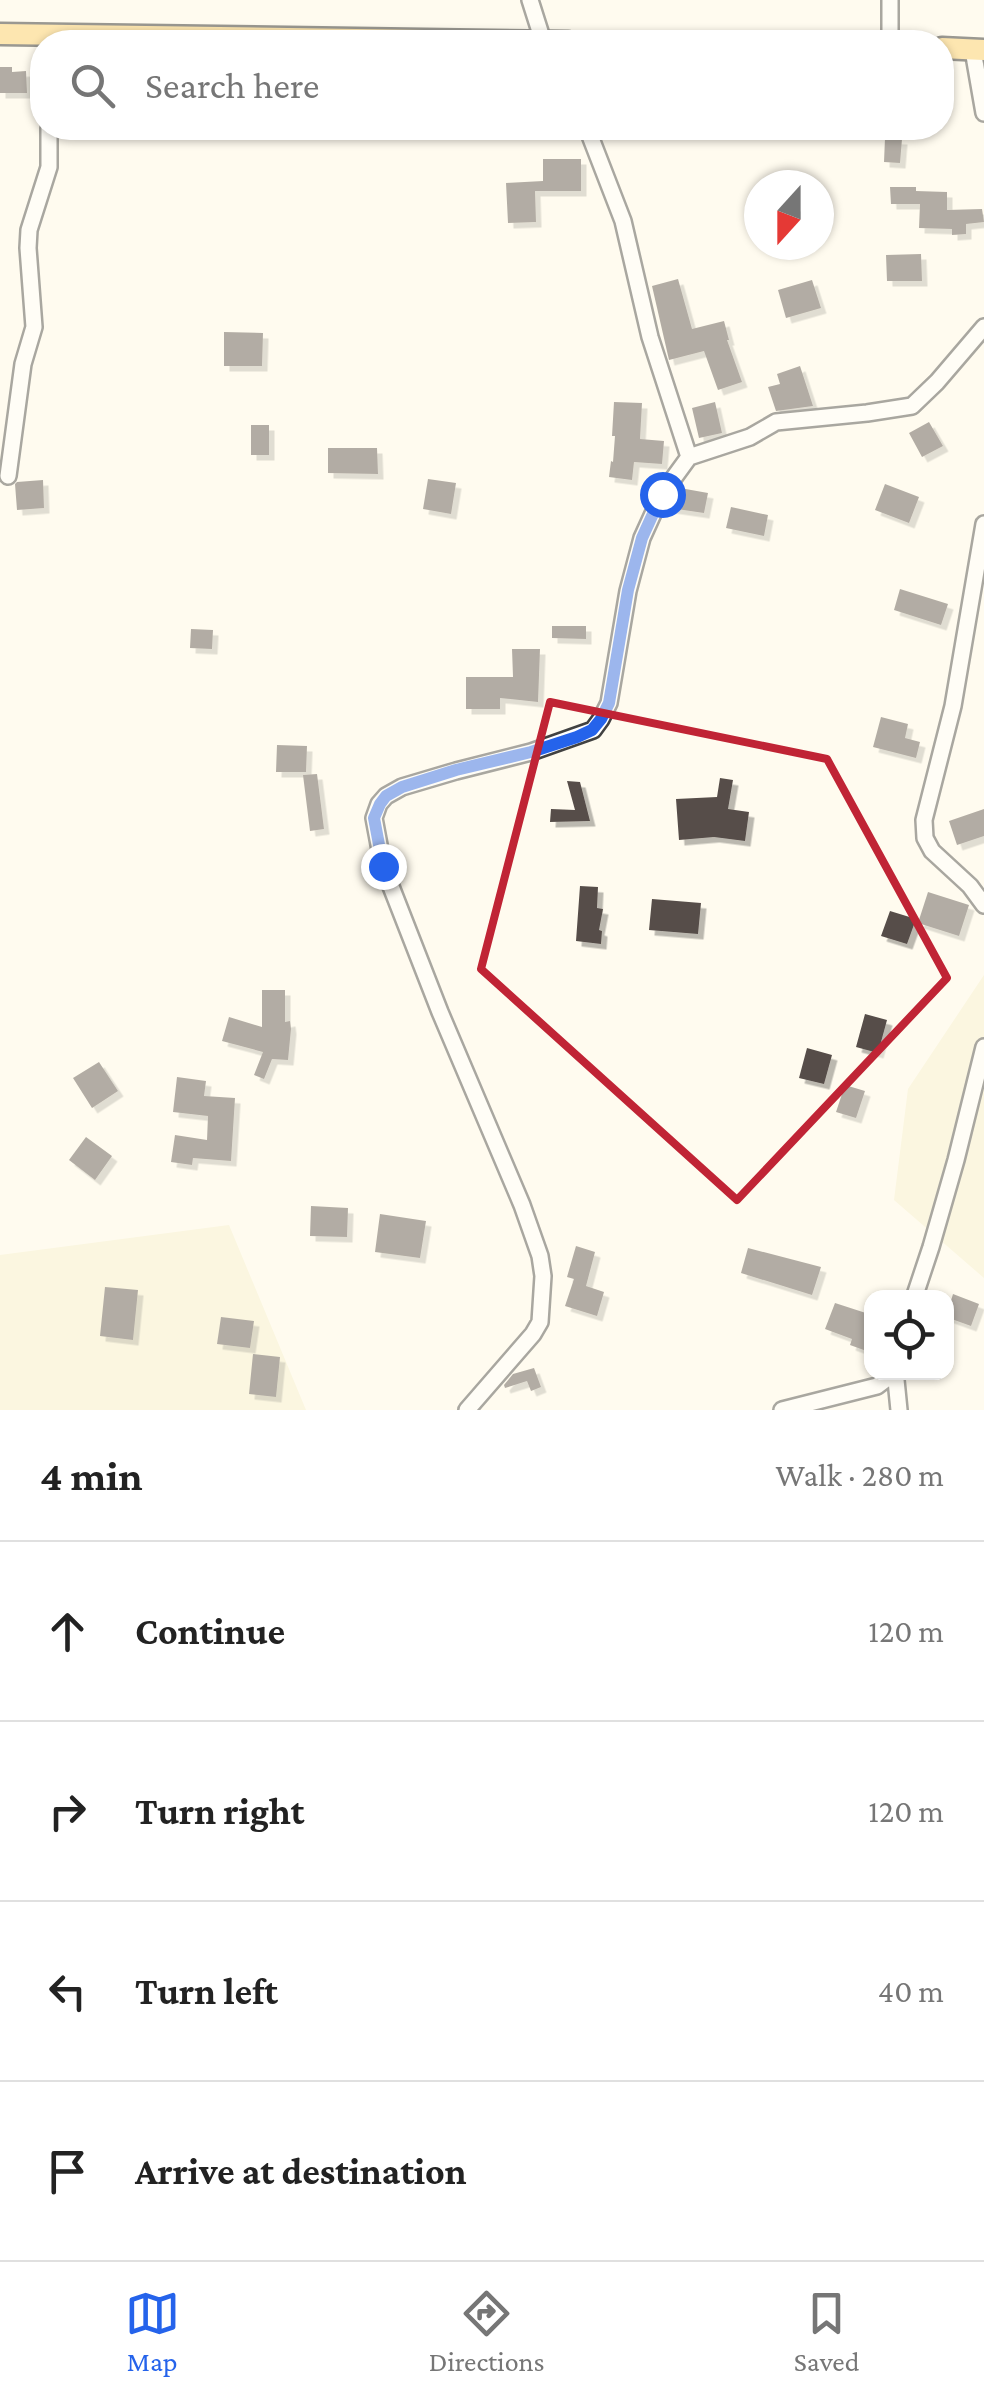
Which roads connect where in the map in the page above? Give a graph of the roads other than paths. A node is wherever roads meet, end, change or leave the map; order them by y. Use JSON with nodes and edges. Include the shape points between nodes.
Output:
{"nodes":[{"id":1,"x":530,"y":0,"type":"edge"},
{"id":2,"x":890,"y":0,"type":"edge"},
{"id":3,"x":539,"y":30,"type":"edge"},
{"id":4,"x":890,"y":30,"type":"edge"},
{"id":5,"x":0,"y":34,"type":"edge"},
{"id":6,"x":30,"y":37,"type":"edge"},
{"id":7,"x":954,"y":49,"type":"edge"},
{"id":8,"x":979,"y":50,"type":"edge"},
{"id":9,"x":984,"y":113,"type":"edge"},
{"id":10,"x":48,"y":140,"type":"edge"},
{"id":11,"x":592,"y":140,"type":"edge"},
{"id":12,"x":984,"y":327,"type":"edge"},
{"id":13,"x":690,"y":458,"type":"junction"},
{"id":14,"x":8,"y":476,"type":"dead end"},
{"id":15,"x":984,"y":524,"type":"edge"},
{"id":16,"x":984,"y":905,"type":"edge"},
{"id":17,"x":984,"y":1047,"type":"edge"},
{"id":18,"x":917,"y":1290,"type":"edge"},
{"id":19,"x":467,"y":1410,"type":"edge"},
{"id":20,"x":782,"y":1410,"type":"edge"},
{"id":21,"x":899,"y":1410,"type":"edge"}],
"edges":[{"from":1,"to":3,"type":"street"},
{"from":2,"to":4,"type":"street"},
{"from":5,"to":6,"type":"main road"},
{"from":7,"to":8,"type":"main road"},
{"from":8,"to":9,"type":"street"},
{"from":10,"to":14,"type":"street","via":[[49,167],[29,230],[34,327]]},
{"from":11,"to":13,"type":"street","via":[[623,221],[650,337]]},
{"from":12,"to":13,"type":"street","via":[[912,406],[776,422]]},
{"from":13,"to":19,"type":"street","via":[[662,494],[642,538],[609,703],[592,730],[402,787],[386,796],[374,818],[383,866],[540,1256],[540,1322]]},
{"from":15,"to":16,"type":"street","via":[[953,706],[924,820],[932,851]]},
{"from":17,"to":18,"type":"street"},
{"from":20,"to":21,"type":"street","via":[[877,1386],[890,1372]]}]}
